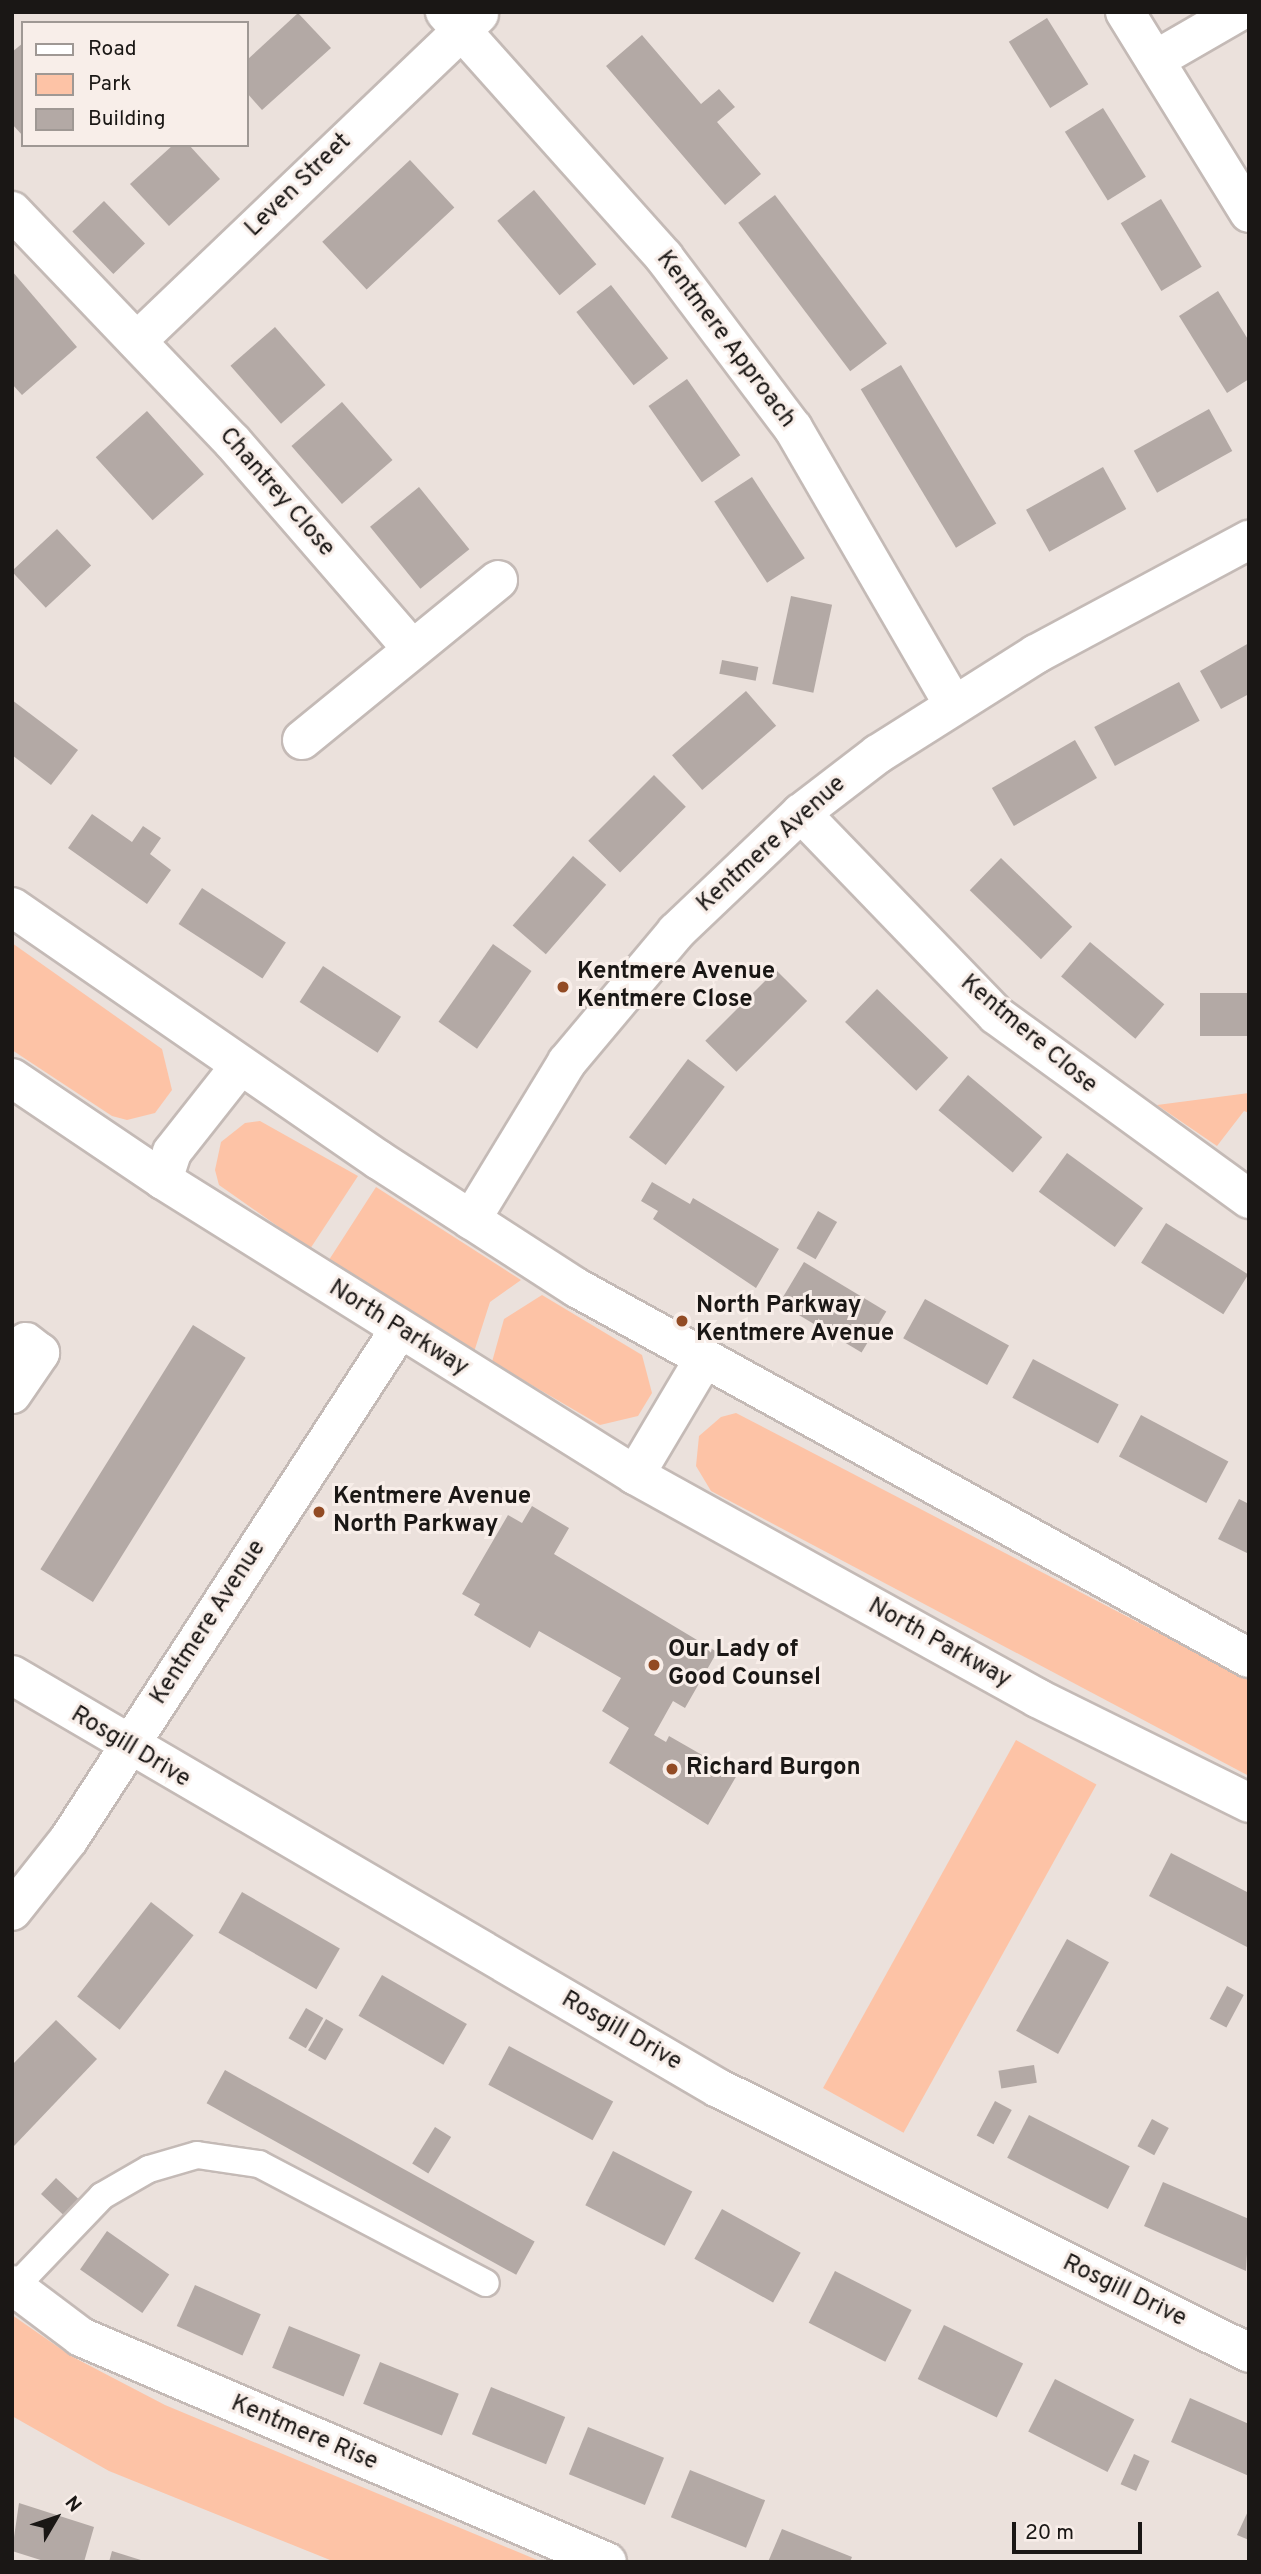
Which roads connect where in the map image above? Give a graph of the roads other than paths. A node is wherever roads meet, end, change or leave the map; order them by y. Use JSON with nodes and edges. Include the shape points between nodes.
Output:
{"nodes":[{"id":1,"x":1125,"y":12,"type":"edge"},
{"id":2,"x":1238,"y":12,"type":"edge"},
{"id":3,"x":462,"y":18,"type":"edge"},
{"id":4,"x":1155,"y":60,"type":"junction"},
{"id":5,"x":12,"y":211,"type":"edge"},
{"id":6,"x":1249,"y":213,"type":"edge"},
{"id":7,"x":137,"y":341,"type":"junction"},
{"id":8,"x":1249,"y":540,"type":"edge"},
{"id":9,"x":498,"y":580,"type":"dead end"},
{"id":10,"x":412,"y":649,"type":"junction"},
{"id":11,"x":953,"y":704,"type":"junction"},
{"id":12,"x":302,"y":740,"type":"dead end"},
{"id":13,"x":801,"y":813,"type":"junction"},
{"id":14,"x":12,"y":907,"type":"edge"},
{"id":15,"x":240,"y":1066,"type":"junction"},
{"id":16,"x":12,"y":1078,"type":"edge"},
{"id":17,"x":163,"y":1180,"type":"junction"},
{"id":18,"x":1249,"y":1199,"type":"edge"},
{"id":19,"x":471,"y":1220,"type":"junction"},
{"id":20,"x":400,"y":1330,"type":"junction"},
{"id":21,"x":26,"y":1342,"type":"dead end"},
{"id":22,"x":702,"y":1362,"type":"junction"},
{"id":23,"x":12,"y":1394,"type":"edge"},
{"id":24,"x":635,"y":1475,"type":"junction"},
{"id":25,"x":1249,"y":1658,"type":"edge"},
{"id":26,"x":12,"y":1675,"type":"edge"},
{"id":27,"x":129,"y":1749,"type":"junction"},
{"id":28,"x":1249,"y":1802,"type":"edge"},
{"id":29,"x":12,"y":1911,"type":"edge"},
{"id":30,"x":486,"y":2283,"type":"dead end"},
{"id":31,"x":14,"y":2286,"type":"edge"},
{"id":32,"x":1249,"y":2353,"type":"edge"},
{"id":33,"x":607,"y":2562,"type":"edge"}],
"edges":[{"from":1,"to":4,"type":"street"},
{"from":2,"to":4,"type":"street"},
{"from":3,"to":7,"type":"street","name":"Leven Street"},
{"from":3,"to":11,"type":"street","name":"Kentmere Approach","via":[[664,257],[793,428]]},
{"from":4,"to":6,"type":"street"},
{"from":5,"to":7,"type":"street","name":"Chantrey Close"},
{"from":7,"to":10,"type":"street","name":"Chantrey Close"},
{"from":8,"to":11,"type":"street","name":"Kentmere Avenue"},
{"from":9,"to":10,"type":"street"},
{"from":10,"to":12,"type":"street"},
{"from":11,"to":13,"type":"street","name":"Kentmere Avenue"},
{"from":13,"to":18,"type":"street","name":"Kentmere Close","via":[[996,1015]]},
{"from":13,"to":19,"type":"street","name":"Kentmere Avenue","via":[[676,932],[567,1062]]},
{"from":14,"to":15,"type":"street"},
{"from":15,"to":17,"type":"street","via":[[172,1152]]},
{"from":15,"to":19,"type":"street"},
{"from":16,"to":17,"type":"street","name":"North Parkway"},
{"from":17,"to":20,"type":"street","name":"North Parkway"},
{"from":19,"to":22,"type":"street"},
{"from":20,"to":24,"type":"street","name":"North Parkway"},
{"from":20,"to":27,"type":"street","name":"Kentmere Avenue"},
{"from":21,"to":23,"type":"street","via":[[40,1353]]},
{"from":22,"to":24,"type":"street"},
{"from":22,"to":25,"type":"street"},
{"from":24,"to":28,"type":"street","name":"North Parkway","via":[[1037,1698]]},
{"from":26,"to":27,"type":"street","name":"Rosgill Drive"},
{"from":27,"to":29,"type":"street","name":"Kentmere Avenue"},
{"from":27,"to":32,"type":"street","name":"Rosgill Drive","via":[[718,2088]]},
{"from":30,"to":31,"type":"lane","via":[[260,2164],[197,2155],[149,2169],[102,2196]]},
{"from":31,"to":33,"type":"street","name":"Kentmere Rise","via":[[81,2337]]}]}
